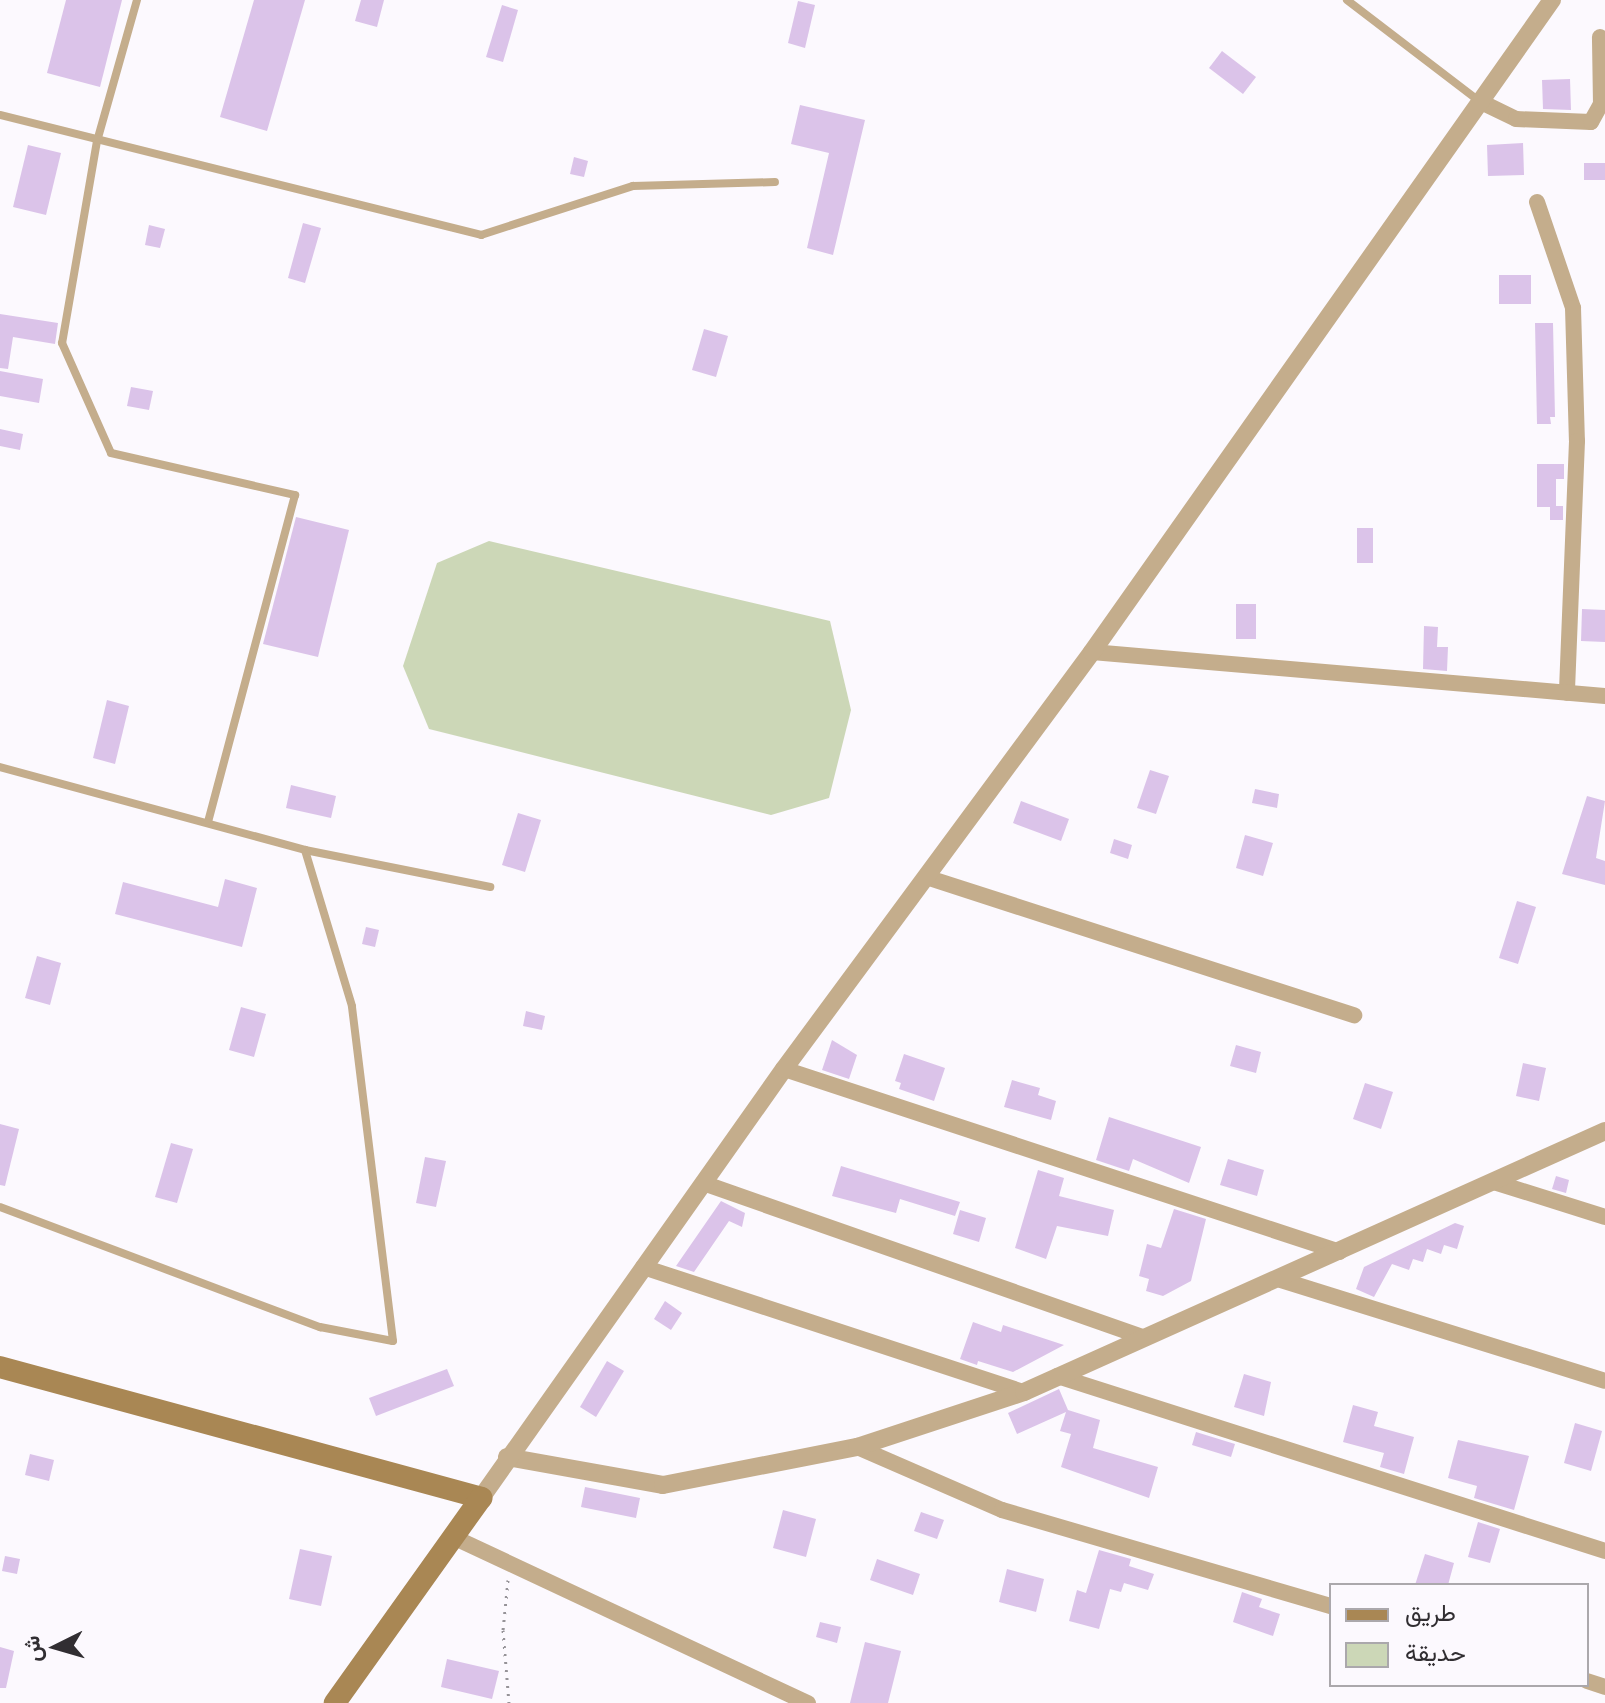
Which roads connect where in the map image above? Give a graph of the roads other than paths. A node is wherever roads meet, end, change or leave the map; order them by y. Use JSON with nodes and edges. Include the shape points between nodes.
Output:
{"nodes":[{"id":1,"x":137,"y":0,"type":"edge"},
{"id":2,"x":1347,"y":0,"type":"edge"},
{"id":3,"x":1552,"y":0,"type":"edge"},
{"id":4,"x":1600,"y":37,"type":"dead end"},
{"id":5,"x":1479,"y":101,"type":"junction"},
{"id":6,"x":0,"y":115,"type":"edge"},
{"id":7,"x":97,"y":141,"type":"junction"},
{"id":8,"x":775,"y":182,"type":"dead end"},
{"id":9,"x":1537,"y":202,"type":"dead end"},
{"id":10,"x":1092,"y":652,"type":"junction"},
{"id":11,"x":1567,"y":693,"type":"junction"},
{"id":12,"x":1605,"y":696,"type":"edge"},
{"id":13,"x":0,"y":767,"type":"edge"},
{"id":14,"x":208,"y":822,"type":"junction"},
{"id":15,"x":305,"y":850,"type":"junction"},
{"id":16,"x":929,"y":878,"type":"junction"},
{"id":17,"x":490,"y":887,"type":"dead end"},
{"id":18,"x":1354,"y":1015,"type":"dead end"},
{"id":19,"x":784,"y":1069,"type":"junction"},
{"id":20,"x":1605,"y":1131,"type":"edge"},
{"id":21,"x":1494,"y":1182,"type":"junction"},
{"id":22,"x":703,"y":1183,"type":"junction"},
{"id":23,"x":0,"y":1207,"type":"edge"},
{"id":24,"x":1605,"y":1217,"type":"edge"},
{"id":25,"x":1340,"y":1252,"type":"junction"},
{"id":26,"x":643,"y":1267,"type":"junction"},
{"id":27,"x":1281,"y":1280,"type":"junction"},
{"id":28,"x":1145,"y":1338,"type":"junction"},
{"id":29,"x":0,"y":1367,"type":"edge"},
{"id":30,"x":1057,"y":1376,"type":"junction"},
{"id":31,"x":1605,"y":1381,"type":"edge"},
{"id":32,"x":1024,"y":1392,"type":"junction"},
{"id":33,"x":857,"y":1447,"type":"junction"},
{"id":34,"x":507,"y":1457,"type":"junction"},
{"id":35,"x":481,"y":1498,"type":"junction"},
{"id":36,"x":453,"y":1537,"type":"junction"},
{"id":37,"x":1605,"y":1551,"type":"edge"},
{"id":38,"x":1329,"y":1605,"type":"edge"},
{"id":39,"x":335,"y":1703,"type":"edge"},
{"id":40,"x":808,"y":1703,"type":"edge"}],
"edges":[{"from":1,"to":7,"type":"lane"},
{"from":2,"to":5,"type":"lane"},
{"from":3,"to":5,"type":"street"},
{"from":4,"to":5,"type":"street","via":[[1601,104],[1591,122],[1516,119]]},
{"from":5,"to":10,"type":"street"},
{"from":6,"to":7,"type":"lane"},
{"from":7,"to":8,"type":"lane","via":[[481,235],[633,186]]},
{"from":7,"to":14,"type":"lane","via":[[62,343],[111,453],[295,495]]},
{"from":9,"to":11,"type":"street","via":[[1573,308],[1577,441]]},
{"from":10,"to":11,"type":"street"},
{"from":10,"to":16,"type":"street"},
{"from":11,"to":12,"type":"street"},
{"from":13,"to":14,"type":"lane"},
{"from":14,"to":15,"type":"lane"},
{"from":15,"to":17,"type":"lane"},
{"from":15,"to":23,"type":"lane","via":[[352,1006],[393,1341],[320,1327]]},
{"from":16,"to":18,"type":"street"},
{"from":16,"to":19,"type":"street"},
{"from":19,"to":22,"type":"street"},
{"from":19,"to":25,"type":"street"},
{"from":20,"to":21,"type":"street"},
{"from":21,"to":24,"type":"street"},
{"from":21,"to":25,"type":"street"},
{"from":22,"to":26,"type":"street"},
{"from":22,"to":28,"type":"street"},
{"from":25,"to":27,"type":"street"},
{"from":26,"to":32,"type":"street"},
{"from":26,"to":34,"type":"street"},
{"from":27,"to":28,"type":"street"},
{"from":27,"to":31,"type":"street"},
{"from":28,"to":30,"type":"street"},
{"from":29,"to":35,"type":"main road"},
{"from":30,"to":32,"type":"street"},
{"from":30,"to":37,"type":"street"},
{"from":32,"to":33,"type":"street"},
{"from":33,"to":34,"type":"street","via":[[663,1485]]},
{"from":33,"to":38,"type":"street","via":[[1002,1510]]},
{"from":34,"to":35,"type":"street"},
{"from":35,"to":36,"type":"main road"},
{"from":36,"to":39,"type":"main road"},
{"from":36,"to":40,"type":"street"}]}
